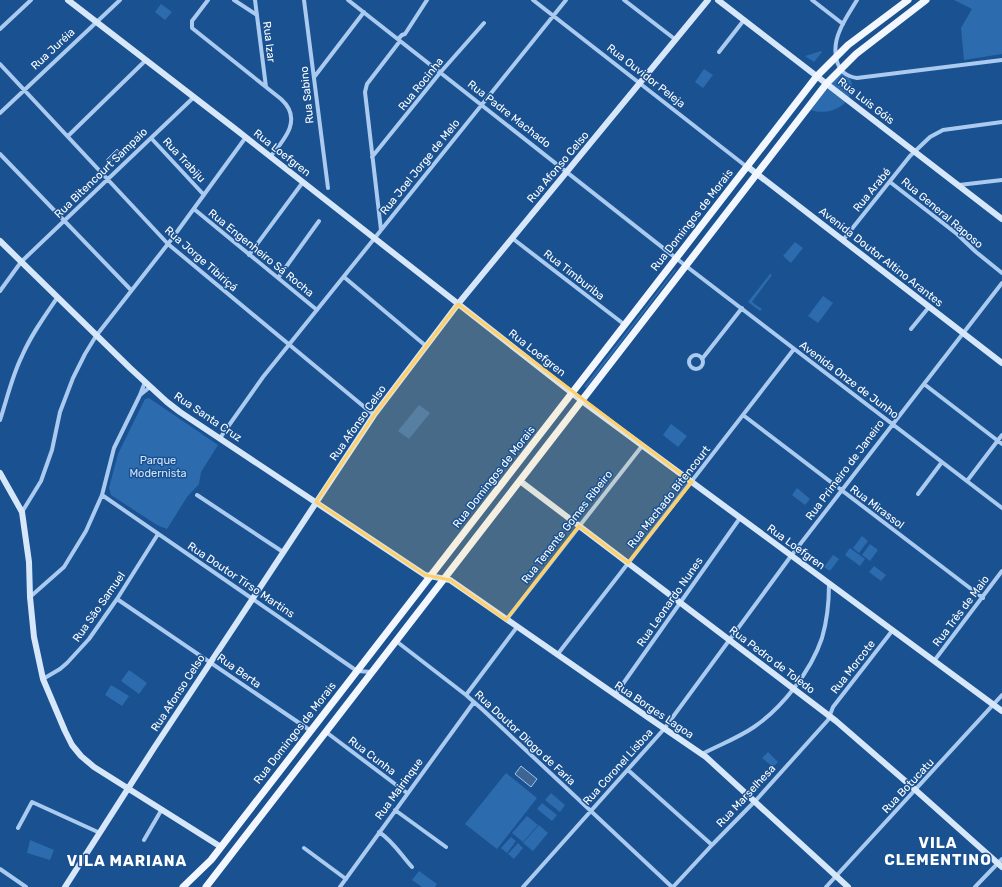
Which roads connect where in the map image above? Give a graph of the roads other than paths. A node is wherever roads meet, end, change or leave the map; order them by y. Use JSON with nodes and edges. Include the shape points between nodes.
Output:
{"nodes":[{"id":1,"x":32,"y":0,"type":"edge"},
{"id":2,"x":68,"y":0,"type":"edge"},
{"id":3,"x":120,"y":0,"type":"edge"},
{"id":4,"x":208,"y":0,"type":"edge"},
{"id":5,"x":234,"y":0,"type":"edge"},
{"id":6,"x":255,"y":0,"type":"edge"},
{"id":7,"x":304,"y":0,"type":"edge"},
{"id":8,"x":348,"y":0,"type":"edge"},
{"id":9,"x":427,"y":0,"type":"edge"},
{"id":10,"x":533,"y":0,"type":"edge"},
{"id":11,"x":566,"y":0,"type":"edge"},
{"id":12,"x":624,"y":0,"type":"edge"},
{"id":13,"x":708,"y":0,"type":"edge"},
{"id":14,"x":718,"y":0,"type":"edge"},
{"id":15,"x":812,"y":0,"type":"edge"},
{"id":16,"x":857,"y":0,"type":"edge"},
{"id":17,"x":908,"y":0,"type":"edge"},
{"id":18,"x":926,"y":0,"type":"edge"},
{"id":19,"x":364,"y":12,"type":"junction"},
{"id":20,"x":257,"y":15,"type":"junction"},
{"id":21,"x":553,"y":16,"type":"junction"},
{"id":22,"x":744,"y":20,"type":"junction"},
{"id":23,"x":96,"y":21,"type":"junction"},
{"id":24,"x":484,"y":23,"type":"dead end"},
{"id":25,"x":843,"y":24,"type":"junction"},
{"id":26,"x":0,"y":29,"type":"edge"},
{"id":27,"x":399,"y":40,"type":"junction"},
{"id":28,"x":676,"y":40,"type":"junction"},
{"id":29,"x":719,"y":52,"type":"dead end"},
{"id":30,"x":836,"y":57,"type":"junction"},
{"id":31,"x":146,"y":60,"type":"junction"},
{"id":32,"x":1002,"y":60,"type":"edge"},
{"id":33,"x":0,"y":64,"type":"edge"},
{"id":34,"x":840,"y":69,"type":"junction"},
{"id":35,"x":441,"y":72,"type":"junction"},
{"id":36,"x":315,"y":76,"type":"junction"},
{"id":37,"x":817,"y":76,"type":"junction"},
{"id":38,"x":641,"y":83,"type":"junction"},
{"id":39,"x":827,"y":83,"type":"junction"},
{"id":40,"x":266,"y":87,"type":"junction"},
{"id":41,"x":24,"y":90,"type":"junction"},
{"id":42,"x":194,"y":97,"type":"junction"},
{"id":43,"x":481,"y":104,"type":"junction"},
{"id":44,"x":0,"y":113,"type":"edge"},
{"id":45,"x":1002,"y":122,"type":"edge"},
{"id":46,"x":68,"y":136,"type":"junction"},
{"id":47,"x":246,"y":137,"type":"junction"},
{"id":48,"x":151,"y":138,"type":"junction"},
{"id":49,"x":914,"y":151,"type":"junction"},
{"id":50,"x":0,"y":154,"type":"edge"},
{"id":51,"x":270,"y":157,"type":"junction"},
{"id":52,"x":372,"y":157,"type":"junction"},
{"id":53,"x":748,"y":167,"type":"junction"},
{"id":54,"x":567,"y":172,"type":"junction"},
{"id":55,"x":757,"y":174,"type":"junction"},
{"id":56,"x":107,"y":179,"type":"junction"},
{"id":57,"x":1002,"y":180,"type":"edge"},
{"id":58,"x":890,"y":182,"type":"junction"},
{"id":59,"x":305,"y":183,"type":"junction"},
{"id":60,"x":958,"y":185,"type":"junction"},
{"id":61,"x":328,"y":188,"type":"dead end"},
{"id":62,"x":204,"y":195,"type":"junction"},
{"id":63,"x":194,"y":209,"type":"junction"},
{"id":64,"x":1002,"y":219,"type":"edge"},
{"id":65,"x":64,"y":221,"type":"junction"},
{"id":66,"x":319,"y":221,"type":"dead end"},
{"id":67,"x":381,"y":230,"type":"junction"},
{"id":68,"x":375,"y":238,"type":"junction"},
{"id":69,"x":512,"y":238,"type":"junction"},
{"id":70,"x":843,"y":240,"type":"junction"},
{"id":71,"x":0,"y":241,"type":"edge"},
{"id":72,"x":168,"y":244,"type":"junction"},
{"id":73,"x":249,"y":255,"type":"junction"},
{"id":74,"x":676,"y":258,"type":"junction"},
{"id":75,"x":21,"y":262,"type":"junction"},
{"id":76,"x":686,"y":266,"type":"junction"},
{"id":77,"x":1002,"y":273,"type":"edge"},
{"id":78,"x":344,"y":277,"type":"junction"},
{"id":79,"x":278,"y":278,"type":"junction"},
{"id":80,"x":1002,"y":283,"type":"edge"},
{"id":81,"x":131,"y":290,"type":"junction"},
{"id":82,"x":0,"y":291,"type":"edge"},
{"id":83,"x":57,"y":298,"type":"junction"},
{"id":84,"x":458,"y":304,"type":"junction"},
{"id":85,"x":929,"y":307,"type":"junction"},
{"id":86,"x":742,"y":308,"type":"junction"},
{"id":87,"x":317,"y":310,"type":"junction"},
{"id":88,"x":624,"y":325,"type":"junction"},
{"id":89,"x":911,"y":329,"type":"dead end"},
{"id":90,"x":963,"y":333,"type":"junction"},
{"id":91,"x":96,"y":336,"type":"junction"},
{"id":92,"x":289,"y":345,"type":"junction"},
{"id":93,"x":426,"y":346,"type":"junction"},
{"id":94,"x":794,"y":349,"type":"junction"},
{"id":95,"x":702,"y":359,"type":"dead end"},
{"id":96,"x":1002,"y":363,"type":"edge"},
{"id":97,"x":924,"y":384,"type":"junction"},
{"id":98,"x":147,"y":385,"type":"junction"},
{"id":99,"x":572,"y":393,"type":"junction"},
{"id":100,"x":582,"y":401,"type":"junction"},
{"id":101,"x":374,"y":415,"type":"junction"},
{"id":102,"x":743,"y":416,"type":"junction"},
{"id":103,"x":0,"y":420,"type":"edge"},
{"id":104,"x":892,"y":424,"type":"junction"},
{"id":105,"x":1002,"y":435,"type":"edge"},
{"id":106,"x":220,"y":438,"type":"junction"},
{"id":107,"x":998,"y":441,"type":"junction"},
{"id":108,"x":1002,"y":444,"type":"edge"},
{"id":109,"x":642,"y":446,"type":"junction"},
{"id":110,"x":942,"y":462,"type":"junction"},
{"id":111,"x":0,"y":473,"type":"edge"},
{"id":112,"x":520,"y":481,"type":"junction"},
{"id":113,"x":967,"y":481,"type":"junction"},
{"id":114,"x":692,"y":482,"type":"junction"},
{"id":115,"x":841,"y":491,"type":"junction"},
{"id":116,"x":918,"y":494,"type":"dead end"},
{"id":117,"x":102,"y":495,"type":"junction"},
{"id":118,"x":197,"y":495,"type":"dead end"},
{"id":119,"x":316,"y":502,"type":"junction"},
{"id":120,"x":1002,"y":508,"type":"edge"},
{"id":121,"x":22,"y":512,"type":"junction"},
{"id":122,"x":740,"y":518,"type":"junction"},
{"id":123,"x":579,"y":526,"type":"junction"},
{"id":124,"x":158,"y":534,"type":"junction"},
{"id":125,"x":283,"y":552,"type":"junction"},
{"id":126,"x":791,"y":556,"type":"junction"},
{"id":127,"x":628,"y":563,"type":"junction"},
{"id":128,"x":1002,"y":571,"type":"edge"},
{"id":129,"x":430,"y":577,"type":"junction"},
{"id":130,"x":444,"y":578,"type":"junction"},
{"id":131,"x":829,"y":584,"type":"junction"},
{"id":132,"x":30,"y":597,"type":"junction"},
{"id":133,"x":983,"y":598,"type":"junction"},
{"id":134,"x":117,"y":599,"type":"junction"},
{"id":135,"x":252,"y":599,"type":"junction"},
{"id":136,"x":680,"y":603,"type":"junction"},
{"id":137,"x":506,"y":620,"type":"junction"},
{"id":138,"x":517,"y":627,"type":"junction"},
{"id":139,"x":892,"y":631,"type":"junction"},
{"id":140,"x":729,"y":640,"type":"junction"},
{"id":141,"x":396,"y":641,"type":"junction"},
{"id":142,"x":557,"y":655,"type":"junction"},
{"id":143,"x":934,"y":661,"type":"junction"},
{"id":144,"x":210,"y":662,"type":"junction"},
{"id":145,"x":357,"y":671,"type":"junction"},
{"id":146,"x":373,"y":672,"type":"junction"},
{"id":147,"x":43,"y":679,"type":"junction"},
{"id":148,"x":793,"y":689,"type":"junction"},
{"id":149,"x":466,"y":695,"type":"junction"},
{"id":150,"x":615,"y":695,"type":"junction"},
{"id":151,"x":1002,"y":695,"type":"edge"},
{"id":152,"x":474,"y":702,"type":"junction"},
{"id":153,"x":994,"y":704,"type":"junction"},
{"id":154,"x":1002,"y":711,"type":"edge"},
{"id":155,"x":829,"y":716,"type":"junction"},
{"id":156,"x":664,"y":729,"type":"junction"},
{"id":157,"x":311,"y":731,"type":"junction"},
{"id":158,"x":326,"y":732,"type":"junction"},
{"id":159,"x":702,"y":754,"type":"junction"},
{"id":160,"x":628,"y":770,"type":"junction"},
{"id":161,"x":128,"y":788,"type":"junction"},
{"id":162,"x":916,"y":790,"type":"junction"},
{"id":163,"x":407,"y":793,"type":"junction"},
{"id":164,"x":755,"y":802,"type":"junction"},
{"id":165,"x":162,"y":809,"type":"junction"},
{"id":166,"x":395,"y":810,"type":"junction"},
{"id":167,"x":591,"y":811,"type":"junction"},
{"id":168,"x":18,"y":828,"type":"dead end"},
{"id":169,"x":379,"y":832,"type":"junction"},
{"id":170,"x":100,"y":833,"type":"junction"},
{"id":171,"x":144,"y":840,"type":"dead end"},
{"id":172,"x":712,"y":845,"type":"junction"},
{"id":173,"x":221,"y":847,"type":"junction"},
{"id":174,"x":304,"y":848,"type":"dead end"},
{"id":175,"x":446,"y":848,"type":"dead end"},
{"id":176,"x":1001,"y":863,"type":"edge"},
{"id":177,"x":223,"y":866,"type":"junction"},
{"id":178,"x":412,"y":867,"type":"dead end"},
{"id":179,"x":0,"y":868,"type":"edge"},
{"id":180,"x":836,"y":876,"type":"junction"},
{"id":181,"x":346,"y":880,"type":"junction"},
{"id":182,"x":26,"y":887,"type":"edge"},
{"id":183,"x":65,"y":887,"type":"edge"},
{"id":184,"x":183,"y":887,"type":"edge"},
{"id":185,"x":207,"y":887,"type":"edge"},
{"id":186,"x":340,"y":887,"type":"edge"},
{"id":187,"x":523,"y":887,"type":"edge"},
{"id":188,"x":673,"y":887,"type":"edge"},
{"id":189,"x":826,"y":887,"type":"edge"},
{"id":190,"x":848,"y":887,"type":"edge"},
{"id":191,"x":975,"y":887,"type":"edge"}],
"edges":[{"from":1,"to":26,"type":"street"},
{"from":2,"to":23,"type":"street","name":"Rua Loefgren"},
{"from":3,"to":23,"type":"street","name":"Rua Juréia"},
{"from":4,"to":40,"type":"street","via":[[191,26]]},
{"from":5,"to":20,"type":"street"},
{"from":6,"to":20,"type":"street","name":"Rua Izar"},
{"from":7,"to":36,"type":"street","name":"Rua Sabino"},
{"from":8,"to":19,"type":"street","name":"Rua Padre Machado"},
{"from":9,"to":27,"type":"street"},
{"from":10,"to":21,"type":"street","name":"Rua Ouvidor Peleja"},
{"from":11,"to":21,"type":"street","name":"Rua Joel Jorge de Melo"},
{"from":12,"to":28,"type":"street"},
{"from":13,"to":28,"type":"street","name":"Rua Afonso Celso"},
{"from":14,"to":22,"type":"street","name":"Rua Luis Góis"},
{"from":15,"to":25,"type":"street"},
{"from":16,"to":25,"type":"street"},
{"from":17,"to":30,"type":"main road","name":"Rua Domingos de Morais"},
{"from":18,"to":34,"type":"main road","name":"Rua Domingos de Morais"},
{"from":19,"to":27,"type":"street","name":"Rua Padre Machado"},
{"from":19,"to":36,"type":"street"},
{"from":20,"to":40,"type":"street","name":"Rua Izar"},
{"from":21,"to":38,"type":"street","name":"Rua Ouvidor Peleja"},
{"from":21,"to":43,"type":"street","name":"Rua Joel Jorge de Melo"},
{"from":22,"to":29,"type":"street"},
{"from":22,"to":37,"type":"street","name":"Rua Luis Góis"},
{"from":23,"to":31,"type":"street","name":"Rua Loefgren"},
{"from":23,"to":41,"type":"street","name":"Rua Juréia"},
{"from":24,"to":35,"type":"street","name":"Rua Rocinha"},
{"from":25,"to":30,"type":"street","via":[[838,36]]},
{"from":27,"to":35,"type":"street","name":"Rua Padre Machado"},
{"from":27,"to":52,"type":"street","via":[[365,89]]},
{"from":28,"to":38,"type":"street","name":"Rua Afonso Celso"},
{"from":30,"to":34,"type":"street"},
{"from":30,"to":37,"type":"main road","name":"Rua Domingos de Morais"},
{"from":31,"to":42,"type":"street","name":"Rua Loefgren"},
{"from":31,"to":46,"type":"street"},
{"from":32,"to":34,"type":"street","via":[[856,78]]},
{"from":33,"to":41,"type":"street","name":"Rua Jorge Tibiriçá"},
{"from":34,"to":39,"type":"main road","name":"Rua Domingos de Morais"},
{"from":35,"to":43,"type":"street","name":"Rua Padre Machado"},
{"from":35,"to":52,"type":"street","name":"Rua Rocinha"},
{"from":36,"to":61,"type":"street","name":"Rua Sabino"},
{"from":37,"to":39,"type":"street","name":"Rua Luis Góis"},
{"from":37,"to":53,"type":"main road","name":"Rua Domingos de Morais"},
{"from":38,"to":53,"type":"street","name":"Rua Ouvidor Peleja"},
{"from":38,"to":54,"type":"street","name":"Rua Afonso Celso"},
{"from":39,"to":49,"type":"street","name":"Rua Luis Góis"},
{"from":39,"to":55,"type":"main road","name":"Rua Domingos de Morais"},
{"from":40,"to":51,"type":"street","via":[[288,106],[292,116],[286,136]]},
{"from":41,"to":44,"type":"street","name":"Rua Juréia"},
{"from":41,"to":46,"type":"street","name":"Rua Jorge Tibiriçá"},
{"from":42,"to":47,"type":"street","name":"Rua Loefgren"},
{"from":42,"to":48,"type":"street","name":"Rua Bitencourt Sampaio"},
{"from":43,"to":54,"type":"street","name":"Rua Padre Machado"},
{"from":43,"to":67,"type":"street","name":"Rua Joel Jorge de Melo"},
{"from":45,"to":49,"type":"street","name":"Rua Arabé","via":[[938,132]]},
{"from":46,"to":56,"type":"street","name":"Rua Jorge Tibiriçá"},
{"from":47,"to":51,"type":"street","name":"Rua Loefgren"},
{"from":47,"to":62,"type":"street"},
{"from":48,"to":56,"type":"street","name":"Rua Bitencourt Sampaio"},
{"from":48,"to":62,"type":"street","name":"Rua Trabiju"},
{"from":49,"to":58,"type":"street","name":"Rua Arabé"},
{"from":49,"to":60,"type":"street","name":"Rua Luis Góis"},
{"from":50,"to":65,"type":"street"},
{"from":51,"to":59,"type":"street","name":"Rua Loefgren"},
{"from":52,"to":67,"type":"street"},
{"from":53,"to":55,"type":"street","name":"Avenida Doutor Altino Arantes"},
{"from":53,"to":74,"type":"main road","name":"Rua Domingos de Morais"},
{"from":54,"to":69,"type":"street","name":"Rua Afonso Celso"},
{"from":54,"to":74,"type":"street","name":"Rua Padre Machado"},
{"from":55,"to":70,"type":"street","name":"Avenida Doutor Altino Arantes"},
{"from":55,"to":76,"type":"main road","name":"Rua Domingos de Morais"},
{"from":56,"to":65,"type":"street","name":"Rua Bitencourt Sampaio"},
{"from":56,"to":72,"type":"street","name":"Rua Jorge Tibiriçá"},
{"from":57,"to":60,"type":"street"},
{"from":58,"to":70,"type":"street","name":"Rua Arabé"},
{"from":58,"to":77,"type":"street","name":"Rua General Raposo"},
{"from":59,"to":68,"type":"street","name":"Rua Loefgren"},
{"from":59,"to":73,"type":"street"},
{"from":60,"to":64,"type":"street","name":"Rua Luis Góis"},
{"from":62,"to":63,"type":"street"},
{"from":63,"to":72,"type":"street"},
{"from":63,"to":73,"type":"street","name":"Rua Engenheiro Sá Rocha"},
{"from":65,"to":75,"type":"street","name":"Rua Bitencourt Sampaio"},
{"from":65,"to":81,"type":"street"},
{"from":66,"to":79,"type":"street"},
{"from":67,"to":68,"type":"street","name":"Rua Joel Jorge de Melo"},
{"from":68,"to":78,"type":"street","name":"Rua Joel Jorge de Melo"},
{"from":68,"to":84,"type":"street","name":"Rua Loefgren"},
{"from":69,"to":84,"type":"street","name":"Rua Afonso Celso"},
{"from":69,"to":88,"type":"street","name":"Rua Timburiba"},
{"from":70,"to":85,"type":"street","name":"Avenida Doutor Altino Arantes"},
{"from":71,"to":75,"type":"street","name":"Rua Santa Cruz"},
{"from":72,"to":81,"type":"street"},
{"from":72,"to":92,"type":"street","name":"Rua Jorge Tibiriçá"},
{"from":73,"to":79,"type":"street","name":"Rua Engenheiro Sá Rocha"},
{"from":74,"to":76,"type":"street","name":"Rua Padre Machado"},
{"from":74,"to":88,"type":"main road","name":"Rua Domingos de Morais"},
{"from":75,"to":82,"type":"street","name":"Rua Bitencourt Sampaio"},
{"from":75,"to":83,"type":"street","name":"Rua Santa Cruz"},
{"from":76,"to":86,"type":"street","name":"Avenida Onze de Junho"},
{"from":76,"to":100,"type":"main road","name":"Rua Domingos de Morais"},
{"from":78,"to":87,"type":"street","name":"Rua Joel Jorge de Melo"},
{"from":78,"to":93,"type":"street"},
{"from":79,"to":87,"type":"street","name":"Rua Engenheiro Sá Rocha"},
{"from":80,"to":90,"type":"street","name":"Rua Primeiro de Janeiro"},
{"from":81,"to":91,"type":"street"},
{"from":83,"to":91,"type":"street","name":"Rua Santa Cruz"},
{"from":83,"to":103,"type":"street","via":[[21,357]]},
{"from":84,"to":93,"type":"street","name":"Rua Afonso Celso"},
{"from":84,"to":99,"type":"street","name":"Rua Loefgren"},
{"from":85,"to":89,"type":"street"},
{"from":85,"to":90,"type":"street","name":"Avenida Doutor Altino Arantes"},
{"from":86,"to":94,"type":"street","name":"Avenida Onze de Junho"},
{"from":86,"to":95,"type":"street"},
{"from":87,"to":92,"type":"street","name":"Rua Joel Jorge de Melo"},
{"from":88,"to":99,"type":"main road","name":"Rua Domingos de Morais"},
{"from":90,"to":96,"type":"street","name":"Avenida Doutor Altino Arantes"},
{"from":90,"to":97,"type":"street","name":"Rua Primeiro de Janeiro"},
{"from":91,"to":98,"type":"street","name":"Rua Santa Cruz"},
{"from":91,"to":121,"type":"street","via":[[72,378],[41,481]]},
{"from":92,"to":101,"type":"street","name":"Rua Jorge Tibiriçá"},
{"from":92,"to":106,"type":"street","name":"Rua Joel Jorge de Melo"},
{"from":93,"to":101,"type":"street","name":"Rua Afonso Celso"},
{"from":94,"to":102,"type":"street","name":"Rua Machado Bitencourt"},
{"from":94,"to":104,"type":"street","name":"Avenida Onze de Junho"},
{"from":97,"to":104,"type":"street","name":"Rua Primeiro de Janeiro"},
{"from":97,"to":107,"type":"street"},
{"from":98,"to":106,"type":"street","name":"Rua Santa Cruz","via":[[180,412]]},
{"from":98,"to":117,"type":"street","via":[[114,448]]},
{"from":99,"to":100,"type":"street","name":"Rua Loefgren"},
{"from":99,"to":129,"type":"main road","name":"Rua Domingos de Morais"},
{"from":100,"to":109,"type":"street","name":"Rua Loefgren"},
{"from":100,"to":112,"type":"main road","name":"Rua Domingos de Morais"},
{"from":101,"to":119,"type":"street","name":"Rua Afonso Celso"},
{"from":102,"to":114,"type":"street","name":"Rua Machado Bitencourt"},
{"from":102,"to":115,"type":"street","name":"Rua Mirassol"},
{"from":104,"to":110,"type":"street","name":"Avenida Onze de Junho"},
{"from":104,"to":115,"type":"street","name":"Rua Primeiro de Janeiro"},
{"from":105,"to":107,"type":"street"},
{"from":106,"to":119,"type":"street","name":"Rua Santa Cruz"},
{"from":107,"to":108,"type":"street"},
{"from":107,"to":113,"type":"street"},
{"from":109,"to":114,"type":"street","name":"Rua Loefgren"},
{"from":109,"to":123,"type":"street","name":"Rua Tenente Gomes Ribeiro"},
{"from":110,"to":113,"type":"street","name":"Avenida Onze de Junho"},
{"from":110,"to":116,"type":"street"},
{"from":111,"to":121,"type":"street"},
{"from":112,"to":123,"type":"street","name":"Rua Pedro de Toledo"},
{"from":112,"to":130,"type":"main road","name":"Rua Domingos de Morais"},
{"from":113,"to":120,"type":"street","name":"Avenida Onze de Junho"},
{"from":114,"to":122,"type":"street","name":"Rua Loefgren"},
{"from":114,"to":127,"type":"street","name":"Rua Machado Bitencourt"},
{"from":115,"to":126,"type":"street","name":"Rua Primeiro de Janeiro"},
{"from":115,"to":133,"type":"street","name":"Rua Mirassol"},
{"from":117,"to":124,"type":"street","name":"Rua Doutor Tirso Martins"},
{"from":117,"to":132,"type":"street","via":[[90,525],[64,566]]},
{"from":118,"to":125,"type":"street"},
{"from":119,"to":125,"type":"street","name":"Rua Afonso Celso"},
{"from":119,"to":129,"type":"street","name":"Rua Santa Cruz"},
{"from":121,"to":132,"type":"street"},
{"from":122,"to":126,"type":"street","name":"Rua Loefgren"},
{"from":122,"to":136,"type":"street","name":"Rua Leonardo Nunes"},
{"from":123,"to":127,"type":"street","name":"Rua Pedro de Toledo"},
{"from":123,"to":137,"type":"street","name":"Rua Tenente Gomes Ribeiro"},
{"from":124,"to":134,"type":"street","name":"Rua São Samuel"},
{"from":124,"to":135,"type":"street","name":"Rua Doutor Tirso Martins"},
{"from":125,"to":135,"type":"street","name":"Rua Afonso Celso"},
{"from":126,"to":131,"type":"street","name":"Rua Loefgren"},
{"from":126,"to":140,"type":"street","name":"Rua Coronel Lisboa"},
{"from":127,"to":136,"type":"street","name":"Rua Pedro de Toledo"},
{"from":127,"to":142,"type":"street","name":"Rua Machado Bitencourt"},
{"from":128,"to":133,"type":"street","name":"Rua Três de Maio"},
{"from":129,"to":130,"type":"street","name":"Rua Borges Lagoa"},
{"from":129,"to":145,"type":"main road","name":"Rua Domingos de Morais"},
{"from":130,"to":137,"type":"street","name":"Rua Borges Lagoa"},
{"from":130,"to":141,"type":"main road","name":"Rua Domingos de Morais"},
{"from":131,"to":139,"type":"street","name":"Rua Loefgren"},
{"from":131,"to":148,"type":"street","via":[[828,611],[822,639],[811,662]]},
{"from":132,"to":147,"type":"street","via":[[34,637]]},
{"from":133,"to":143,"type":"street","name":"Rua Três de Maio"},
{"from":134,"to":144,"type":"street","name":"Rua Berta"},
{"from":134,"to":147,"type":"street","name":"Rua São Samuel","via":[[83,647],[60,669]]},
{"from":135,"to":144,"type":"street","name":"Rua Afonso Celso"},
{"from":135,"to":145,"type":"street","name":"Rua Doutor Tirso Martins"},
{"from":136,"to":140,"type":"street","name":"Rua Pedro de Toledo"},
{"from":136,"to":150,"type":"street","name":"Rua Leonardo Nunes"},
{"from":137,"to":138,"type":"street","name":"Rua Borges Lagoa"},
{"from":138,"to":142,"type":"street","name":"Rua Borges Lagoa"},
{"from":138,"to":149,"type":"street"},
{"from":139,"to":143,"type":"street","name":"Rua Loefgren"},
{"from":139,"to":155,"type":"street","name":"Rua Morcote","via":[[833,707]]},
{"from":140,"to":148,"type":"street","name":"Rua Pedro de Toledo"},
{"from":140,"to":156,"type":"street","name":"Rua Coronel Lisboa"},
{"from":141,"to":146,"type":"main road","name":"Rua Domingos de Morais"},
{"from":141,"to":149,"type":"street","name":"Rua Doutor Diogo de Faria"},
{"from":142,"to":150,"type":"street","name":"Rua Borges Lagoa"},
{"from":143,"to":153,"type":"street","name":"Rua Loefgren"},
{"from":144,"to":157,"type":"street","name":"Rua Berta"},
{"from":144,"to":161,"type":"street","name":"Rua Afonso Celso"},
{"from":145,"to":146,"type":"street"},
{"from":145,"to":157,"type":"main road","name":"Rua Domingos de Morais"},
{"from":146,"to":158,"type":"main road","name":"Rua Domingos de Morais"},
{"from":147,"to":161,"type":"street","via":[[72,745],[94,767]]},
{"from":148,"to":155,"type":"street","name":"Rua Pedro de Toledo"},
{"from":148,"to":159,"type":"street","via":[[775,711],[761,722],[736,738]]},
{"from":149,"to":152,"type":"street","name":"Rua Doutor Diogo de Faria"},
{"from":150,"to":156,"type":"street","name":"Rua Borges Lagoa"},
{"from":151,"to":153,"type":"street","name":"Rua Botucatu"},
{"from":152,"to":163,"type":"street","name":"Rua Mairinque"},
{"from":152,"to":167,"type":"street","name":"Rua Doutor Diogo de Faria"},
{"from":153,"to":154,"type":"street","name":"Rua Loefgren"},
{"from":153,"to":162,"type":"street","name":"Rua Botucatu"},
{"from":155,"to":162,"type":"street","name":"Rua Pedro de Toledo"},
{"from":155,"to":164,"type":"street","name":"Rua Marselhesa"},
{"from":156,"to":159,"type":"street","name":"Rua Borges Lagoa"},
{"from":156,"to":160,"type":"street","name":"Rua Coronel Lisboa"},
{"from":157,"to":173,"type":"main road","name":"Rua Domingos de Morais"},
{"from":158,"to":163,"type":"street","name":"Rua Cunha"},
{"from":158,"to":177,"type":"main road","name":"Rua Domingos de Morais"},
{"from":159,"to":164,"type":"street","name":"Rua Borges Lagoa"},
{"from":160,"to":167,"type":"street","name":"Rua Coronel Lisboa"},
{"from":160,"to":172,"type":"street"},
{"from":161,"to":165,"type":"street"},
{"from":161,"to":170,"type":"street","name":"Rua Afonso Celso"},
{"from":162,"to":176,"type":"street","name":"Rua Pedro de Toledo"},
{"from":162,"to":180,"type":"street","name":"Rua Botucatu"},
{"from":163,"to":166,"type":"street","name":"Rua Mairinque"},
{"from":164,"to":172,"type":"street","name":"Rua Marselhesa"},
{"from":164,"to":180,"type":"street","name":"Rua Borges Lagoa"},
{"from":165,"to":171,"type":"street"},
{"from":165,"to":173,"type":"street"},
{"from":166,"to":169,"type":"street","name":"Rua Mairinque"},
{"from":166,"to":175,"type":"street"},
{"from":167,"to":187,"type":"street","name":"Rua Coronel Lisboa"},
{"from":167,"to":188,"type":"street","name":"Rua Doutor Diogo de Faria"},
{"from":168,"to":170,"type":"street","via":[[32,802]]},
{"from":169,"to":178,"type":"street","via":[[392,842]]},
{"from":169,"to":181,"type":"street","name":"Rua Mairinque"},
{"from":170,"to":183,"type":"street","name":"Rua Afonso Celso"},
{"from":172,"to":188,"type":"street","name":"Rua Marselhesa"},
{"from":173,"to":177,"type":"main road"},
{"from":173,"to":184,"type":"main road","name":"Rua Domingos de Morais","via":[[205,867]]},
{"from":174,"to":181,"type":"street"},
{"from":176,"to":191,"type":"street"},
{"from":177,"to":185,"type":"main road","name":"Rua Domingos de Morais"},
{"from":179,"to":182,"type":"street"},
{"from":180,"to":189,"type":"street","name":"Rua Botucatu"},
{"from":180,"to":190,"type":"street","name":"Rua Borges Lagoa"},
{"from":181,"to":186,"type":"street","name":"Rua Mairinque"}]}
